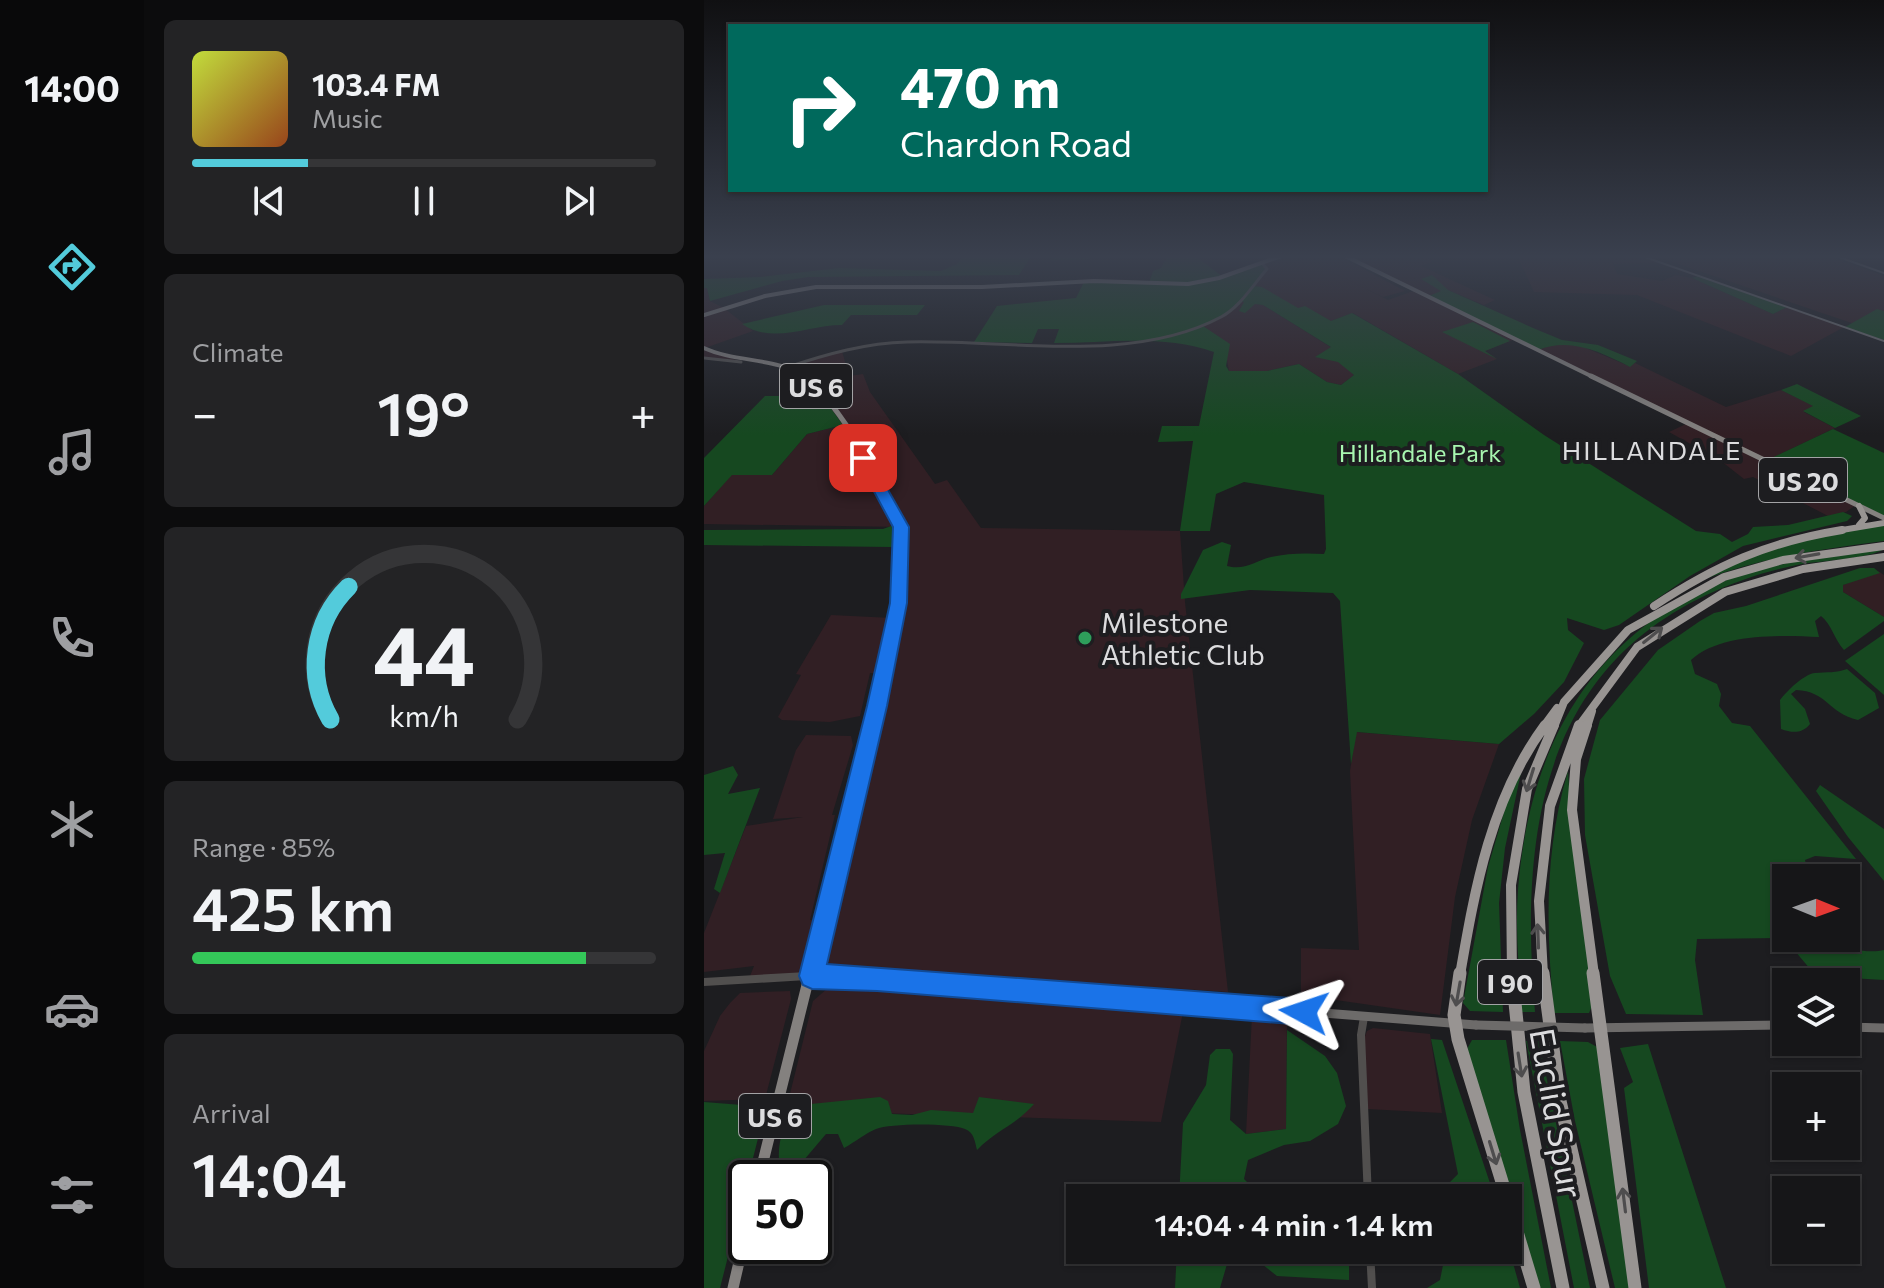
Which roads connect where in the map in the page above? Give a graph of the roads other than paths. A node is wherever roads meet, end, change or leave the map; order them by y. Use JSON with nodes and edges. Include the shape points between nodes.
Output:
{"nodes":[{"id":1,"x":1223,"y":315,"type":"edge"},
{"id":2,"x":1467,"y":315,"type":"edge"},
{"id":3,"x":704,"y":348,"type":"edge"},
{"id":4,"x":704,"y":358,"type":"edge"},
{"id":5,"x":741,"y":362,"type":"junction"},
{"id":6,"x":788,"y":367,"type":"junction"},
{"id":7,"x":1859,"y":506,"type":"junction"},
{"id":8,"x":1884,"y":521,"type":"edge"},
{"id":9,"x":1847,"y":527,"type":"junction"},
{"id":10,"x":1884,"y":546,"type":"edge"},
{"id":11,"x":1884,"y":557,"type":"edge"},
{"id":12,"x":1634,"y":626,"type":"junction"},
{"id":13,"x":1576,"y":685,"type":"junction"},
{"id":14,"x":1599,"y":692,"type":"junction"},
{"id":15,"x":812,"y":976,"type":"junction"},
{"id":16,"x":704,"y":982,"type":"edge"},
{"id":17,"x":1364,"y":1017,"type":"junction"},
{"id":18,"x":1454,"y":1024,"type":"junction"},
{"id":19,"x":1772,"y":1025,"type":"edge"},
{"id":20,"x":1860,"y":1027,"type":"edge"},
{"id":21,"x":1603,"y":1028,"type":"junction"},
{"id":22,"x":1884,"y":1028,"type":"edge"},
{"id":23,"x":764,"y":1160,"type":"edge"},
{"id":24,"x":1367,"y":1184,"type":"edge"},
{"id":25,"x":1502,"y":1184,"type":"edge"},
{"id":26,"x":1522,"y":1249,"type":"edge"},
{"id":27,"x":739,"y":1264,"type":"edge"},
{"id":28,"x":1371,"y":1264,"type":"edge"},
{"id":29,"x":733,"y":1288,"type":"edge"},
{"id":30,"x":1372,"y":1288,"type":"edge"},
{"id":31,"x":1534,"y":1288,"type":"edge"},
{"id":32,"x":1563,"y":1288,"type":"edge"},
{"id":33,"x":1603,"y":1288,"type":"edge"},
{"id":34,"x":1635,"y":1288,"type":"edge"}],
"edges":[{"from":1,"to":6,"type":"street","via":[[1170,336],[1108,343],[889,343]]},
{"from":2,"to":7,"type":"main road","number":"US 20"},
{"from":3,"to":5,"type":"main road","number":"US 6"},
{"from":4,"to":5,"type":"street"},
{"from":5,"to":6,"type":"main road","number":"US 6"},
{"from":6,"to":15,"type":"main road","number":"US 6","via":[[808,377],[833,407],[898,517],[902,550],[890,646]]},
{"from":7,"to":8,"type":"main road","number":"US 20"},
{"from":7,"to":9,"type":"highway","via":[[1865,521]]},
{"from":8,"to":9,"type":"highway"},
{"from":9,"to":12,"type":"highway","via":[[1778,541],[1727,560],[1649,609]]},
{"from":10,"to":12,"type":"highway","name":"Euclid Spur","number":"I 90","one_way":true,"via":[[1809,555],[1740,572],[1678,598]]},
{"from":14,"to":11,"type":"highway","name":"Euclid Spur","number":"I 90","one_way":true,"via":[[1656,632],[1714,597],[1780,574]]},
{"from":12,"to":13,"type":"highway","name":"Euclid Spur","number":"I 90"},
{"from":13,"to":18,"type":"highway","one_way":true,"via":[[1535,738],[1499,809],[1485,854]]},
{"from":13,"to":32,"type":"highway","name":"Euclid Spur","number":"I 90","one_way":true,"via":[[1553,723],[1529,782],[1513,855],[1508,919],[1517,1052]]},
{"from":14,"to":21,"type":"highway","via":[[1578,752],[1572,802]]},
{"from":33,"to":14,"type":"highway","name":"Euclid Spur","number":"I 90","one_way":true,"via":[[1548,1038],[1538,922],[1540,866],[1553,791],[1570,744]]},
{"from":15,"to":16,"type":"street"},
{"from":15,"to":17,"type":"main road"},
{"from":15,"to":23,"type":"main road","number":"US 6"},
{"from":17,"to":18,"type":"main road"},
{"from":17,"to":24,"type":"street"},
{"from":18,"to":21,"type":"main road","bridge":true},
{"from":18,"to":25,"type":"highway","one_way":true},
{"from":19,"to":21,"type":"main road"},
{"from":20,"to":22,"type":"main road"},
{"from":34,"to":21,"type":"highway","one_way":true},
{"from":26,"to":31,"type":"highway"},
{"from":27,"to":29,"type":"main road"},
{"from":28,"to":30,"type":"street"}]}
